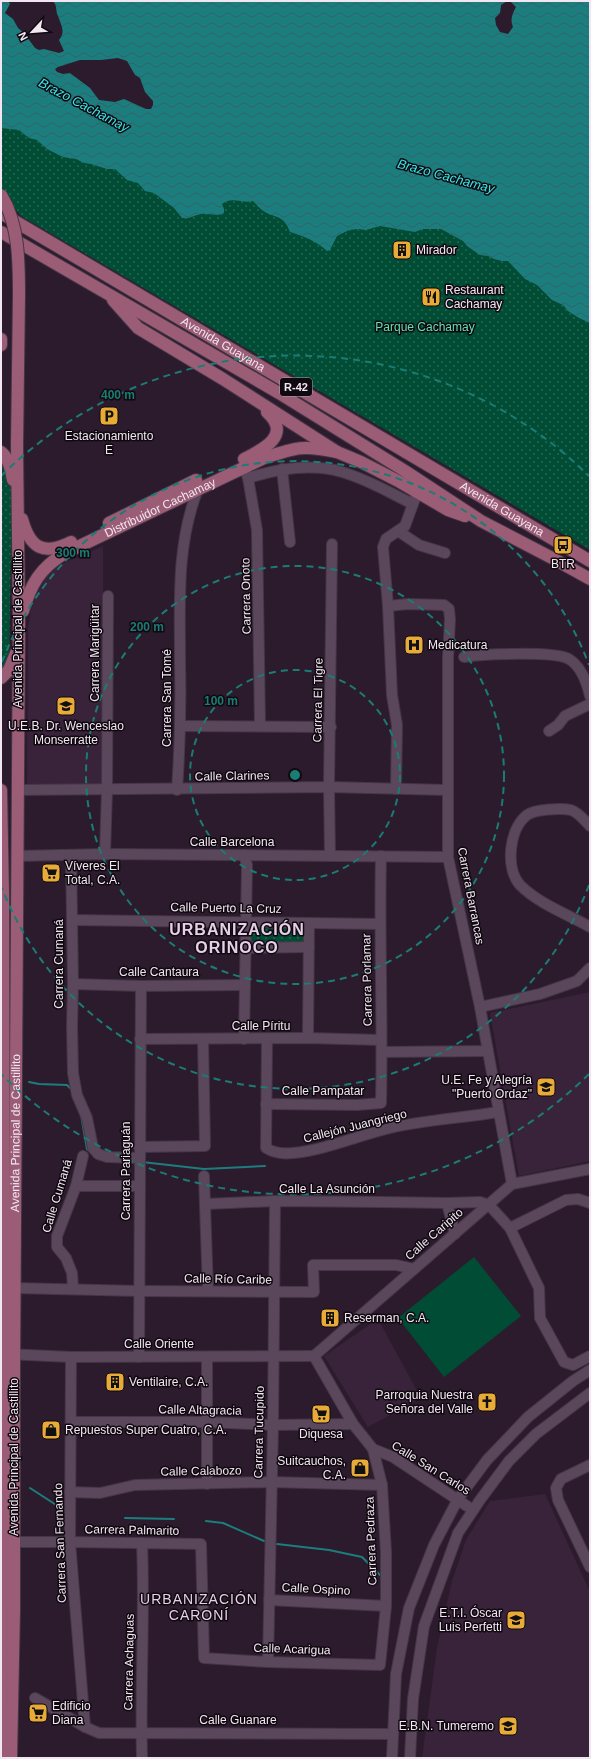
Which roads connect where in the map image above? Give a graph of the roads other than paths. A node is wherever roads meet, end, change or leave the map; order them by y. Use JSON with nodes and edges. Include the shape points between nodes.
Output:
{"nodes":[{"id":1,"x":1,"y":195,"type":"edge"},
{"id":2,"x":1,"y":213,"type":"edge"},
{"id":3,"x":1,"y":232,"type":"edge"},
{"id":4,"x":110,"y":295,"type":"junction"},
{"id":5,"x":1,"y":339,"type":"edge"},
{"id":6,"x":1,"y":344,"type":"edge"},
{"id":7,"x":258,"y":403,"type":"junction"},
{"id":8,"x":1,"y":452,"type":"edge"},
{"id":9,"x":338,"y":452,"type":"junction"},
{"id":10,"x":282,"y":469,"type":"junction"},
{"id":11,"x":246,"y":473,"type":"junction"},
{"id":12,"x":198,"y":489,"type":"junction"},
{"id":13,"x":415,"y":499,"type":"junction"},
{"id":14,"x":18,"y":508,"type":"junction"},
{"id":15,"x":481,"y":521,"type":"junction"},
{"id":16,"x":398,"y":531,"type":"junction"},
{"id":17,"x":290,"y":542,"type":"dead end"},
{"id":18,"x":332,"y":544,"type":"dead end"},
{"id":19,"x":445,"y":553,"type":"dead end"},
{"id":20,"x":590,"y":561,"type":"edge"},
{"id":21,"x":590,"y":579,"type":"edge"},
{"id":22,"x":108,"y":596,"type":"dead end"},
{"id":23,"x":388,"y":606,"type":"junction"},
{"id":24,"x":19,"y":622,"type":"junction"},
{"id":25,"x":464,"y":657,"type":"dead end"},
{"id":26,"x":1,"y":678,"type":"edge"},
{"id":27,"x":590,"y":696,"type":"edge"},
{"id":28,"x":590,"y":704,"type":"edge"},
{"id":29,"x":260,"y":725,"type":"junction"},
{"id":30,"x":181,"y":726,"type":"junction"},
{"id":31,"x":331,"y":727,"type":"junction"},
{"id":32,"x":549,"y":731,"type":"dead end"},
{"id":33,"x":329,"y":787,"type":"junction"},
{"id":34,"x":1,"y":790,"type":"edge"},
{"id":35,"x":17,"y":790,"type":"junction"},
{"id":36,"x":107,"y":790,"type":"junction"},
{"id":37,"x":177,"y":790,"type":"junction"},
{"id":38,"x":396,"y":790,"type":"junction"},
{"id":39,"x":447,"y":790,"type":"junction"},
{"id":40,"x":590,"y":826,"type":"edge"},
{"id":41,"x":2,"y":828,"type":"edge"},
{"id":42,"x":105,"y":854,"type":"junction"},
{"id":43,"x":17,"y":856,"type":"junction"},
{"id":44,"x":71,"y":856,"type":"junction"},
{"id":45,"x":244,"y":856,"type":"junction"},
{"id":46,"x":330,"y":856,"type":"junction"},
{"id":47,"x":381,"y":856,"type":"junction"},
{"id":48,"x":448,"y":857,"type":"junction"},
{"id":49,"x":72,"y":920,"type":"junction"},
{"id":50,"x":246,"y":921,"type":"junction"},
{"id":51,"x":308,"y":922,"type":"junction"},
{"id":52,"x":379,"y":924,"type":"junction"},
{"id":53,"x":590,"y":927,"type":"edge"},
{"id":54,"x":308,"y":947,"type":"junction"},
{"id":55,"x":246,"y":948,"type":"junction"},
{"id":56,"x":590,"y":968,"type":"edge"},
{"id":57,"x":73,"y":984,"type":"junction"},
{"id":58,"x":245,"y":985,"type":"junction"},
{"id":59,"x":141,"y":986,"type":"junction"},
{"id":60,"x":480,"y":1007,"type":"junction"},
{"id":61,"x":2,"y":1025,"type":"edge"},
{"id":62,"x":308,"y":1038,"type":"junction"},
{"id":63,"x":140,"y":1039,"type":"junction"},
{"id":64,"x":203,"y":1039,"type":"junction"},
{"id":65,"x":244,"y":1039,"type":"junction"},
{"id":66,"x":266,"y":1039,"type":"junction"},
{"id":67,"x":381,"y":1040,"type":"junction"},
{"id":68,"x":488,"y":1051,"type":"junction"},
{"id":69,"x":382,"y":1052,"type":"junction"},
{"id":70,"x":381,"y":1103,"type":"joint"},
{"id":71,"x":266,"y":1104,"type":"junction"},
{"id":72,"x":498,"y":1112,"type":"junction"},
{"id":73,"x":139,"y":1147,"type":"junction"},
{"id":74,"x":83,"y":1156,"type":"dead end"},
{"id":75,"x":139,"y":1161,"type":"junction"},
{"id":76,"x":590,"y":1169,"type":"edge"},
{"id":77,"x":204,"y":1176,"type":"dead end"},
{"id":78,"x":512,"y":1184,"type":"junction"},
{"id":79,"x":76,"y":1186,"type":"junction"},
{"id":80,"x":139,"y":1186,"type":"junction"},
{"id":81,"x":6,"y":1201,"type":"edge"},
{"id":82,"x":275,"y":1201,"type":"junction"},
{"id":83,"x":590,"y":1203,"type":"edge"},
{"id":84,"x":206,"y":1204,"type":"junction"},
{"id":85,"x":447,"y":1204,"type":"junction"},
{"id":86,"x":490,"y":1205,"type":"junction"},
{"id":87,"x":510,"y":1228,"type":"junction"},
{"id":88,"x":455,"y":1234,"type":"junction"},
{"id":89,"x":414,"y":1269,"type":"junction"},
{"id":90,"x":14,"y":1288,"type":"junction"},
{"id":91,"x":74,"y":1288,"type":"junction"},
{"id":92,"x":139,"y":1291,"type":"junction"},
{"id":93,"x":208,"y":1291,"type":"junction"},
{"id":94,"x":273,"y":1292,"type":"junction"},
{"id":95,"x":9,"y":1354,"type":"junction"},
{"id":96,"x":273,"y":1356,"type":"junction"},
{"id":97,"x":314,"y":1356,"type":"junction"},
{"id":98,"x":590,"y":1356,"type":"edge"},
{"id":99,"x":71,"y":1357,"type":"junction"},
{"id":100,"x":207,"y":1357,"type":"junction"},
{"id":101,"x":139,"y":1358,"type":"junction"},
{"id":102,"x":2,"y":1369,"type":"edge"},
{"id":103,"x":590,"y":1370,"type":"edge"},
{"id":104,"x":590,"y":1394,"type":"edge"},
{"id":105,"x":71,"y":1422,"type":"junction"},
{"id":106,"x":206,"y":1422,"type":"junction"},
{"id":107,"x":353,"y":1424,"type":"junction"},
{"id":108,"x":273,"y":1425,"type":"junction"},
{"id":109,"x":373,"y":1449,"type":"junction"},
{"id":110,"x":590,"y":1465,"type":"edge"},
{"id":111,"x":271,"y":1482,"type":"junction"},
{"id":112,"x":207,"y":1484,"type":"junction"},
{"id":113,"x":382,"y":1485,"type":"junction"},
{"id":114,"x":70,"y":1492,"type":"junction"},
{"id":115,"x":458,"y":1499,"type":"junction"},
{"id":116,"x":2,"y":1502,"type":"edge"},
{"id":117,"x":473,"y":1510,"type":"junction"},
{"id":118,"x":14,"y":1542,"type":"junction"},
{"id":119,"x":70,"y":1542,"type":"junction"},
{"id":120,"x":142,"y":1543,"type":"junction"},
{"id":121,"x":590,"y":1567,"type":"edge"},
{"id":122,"x":269,"y":1600,"type":"junction"},
{"id":123,"x":386,"y":1606,"type":"junction"},
{"id":124,"x":1,"y":1619,"type":"edge"},
{"id":125,"x":204,"y":1658,"type":"joint"},
{"id":126,"x":268,"y":1662,"type":"junction"},
{"id":127,"x":380,"y":1665,"type":"joint"},
{"id":128,"x":35,"y":1698,"type":"dead end"},
{"id":129,"x":85,"y":1727,"type":"junction"},
{"id":130,"x":142,"y":1733,"type":"junction"},
{"id":131,"x":392,"y":1734,"type":"junction"},
{"id":132,"x":3,"y":1758,"type":"edge"},
{"id":133,"x":11,"y":1758,"type":"edge"},
{"id":134,"x":142,"y":1758,"type":"edge"},
{"id":135,"x":392,"y":1758,"type":"edge"},
{"id":136,"x":410,"y":1758,"type":"edge"}],
"edges":[{"from":1,"to":14,"type":"main road","bridge":true,"via":[[14,229],[19,272]]},
{"from":2,"to":20,"type":"main road","name":"Avenida Guayana","number":"R-42"},
{"from":3,"to":4,"type":"main road","name":"Avenida Guayana","number":"R-42"},
{"from":4,"to":7,"type":"main road","name":"Distribuidor Cachamay","number":"R-42","via":[[138,328]]},
{"from":4,"to":15,"type":"main road","name":"Avenida Guayana","number":"R-42","via":[[279,393]]},
{"from":5,"to":6,"type":"main road"},
{"from":7,"to":9,"type":"main road","name":"Distribuidor Cachamay","number":"R-42"},
{"from":7,"to":14,"type":"main road","name":"Distribuidor Cachamay","via":[[277,424],[277,433],[272,443],[68,543],[45,550],[35,545],[25,530]]},
{"from":8,"to":14,"type":"main road","via":[[5,454],[9,463]]},
{"from":9,"to":11,"type":"main road","name":"Distribuidor Cachamay","via":[[304,447],[291,449],[264,458]]},
{"from":9,"to":13,"type":"main road","name":"Distribuidor Cachamay","number":"R-42","via":[[400,482]]},
{"from":10,"to":11,"type":"street"},
{"from":10,"to":13,"type":"street","via":[[341,472]]},
{"from":10,"to":17,"type":"street"},
{"from":11,"to":12,"type":"main road","name":"Distribuidor Cachamay"},
{"from":11,"to":29,"type":"street","name":"Carrera Onoto","via":[[257,530]]},
{"from":12,"to":24,"type":"main road","name":"Distribuidor Cachamay","via":[[51,561],[40,571]]},
{"from":12,"to":30,"type":"street","name":"Carrera San Tomé","via":[[189,510],[180,573]]},
{"from":13,"to":15,"type":"main road","name":"Distribuidor Cachamay","number":"R-42"},
{"from":13,"to":16,"type":"street","via":[[405,526]]},
{"from":14,"to":24,"type":"main road","name":"Avenida Principal de Castillito"},
{"from":15,"to":21,"type":"main road","name":"Avenida Guayana","number":"R-42"},
{"from":16,"to":19,"type":"street","via":[[418,545]]},
{"from":16,"to":23,"type":"street","via":[[386,539],[383,546]]},
{"from":18,"to":31,"type":"street","name":"Carrera El Tigre"},
{"from":22,"to":36,"type":"street","name":"Carrera Marigüitar"},
{"from":23,"to":38,"type":"street","via":[[392,695],[397,725]]},
{"from":23,"to":39,"type":"street","name":"Carrera Barrancas","via":[[444,605],[449,609]]},
{"from":24,"to":26,"type":"main road","via":[[14,659],[9,670]]},
{"from":24,"to":35,"type":"main road","name":"Avenida Principal de Castillito"},
{"from":25,"to":27,"type":"street","via":[[479,654],[523,654],[569,659],[581,671]]},
{"from":28,"to":32,"type":"street","via":[[565,716]]},
{"from":29,"to":30,"type":"street"},
{"from":29,"to":31,"type":"street"},
{"from":30,"to":37,"type":"street","name":"Carrera San Tomé"},
{"from":31,"to":33,"type":"street","name":"Carrera El Tigre"},
{"from":33,"to":37,"type":"street","name":"Calle Clarines"},
{"from":33,"to":38,"type":"street","name":"Calle Clarines"},
{"from":33,"to":46,"type":"street","name":"Carrera El Tigre"},
{"from":34,"to":41,"type":"main road","name":"Avenida Principal de Castillito"},
{"from":35,"to":36,"type":"street","name":"Calle Clarines"},
{"from":35,"to":43,"type":"main road","name":"Avenida Principal de Castillito"},
{"from":36,"to":37,"type":"street","name":"Calle Clarines"},
{"from":36,"to":42,"type":"street","name":"Carrera Marigüitar"},
{"from":38,"to":39,"type":"street","name":"Calle Clarines"},
{"from":39,"to":48,"type":"street","name":"Carrera Barrancas"},
{"from":40,"to":53,"type":"street","via":[[572,811],[552,808],[527,814],[515,831],[510,852],[513,871],[519,884],[538,900]]},
{"from":41,"to":61,"type":"main road","name":"Avenida Principal de Castillito"},
{"from":42,"to":44,"type":"street","name":"Calle Barcelona"},
{"from":42,"to":45,"type":"street","name":"Calle Barcelona"},
{"from":43,"to":44,"type":"street","name":"Calle Barcelona"},
{"from":43,"to":81,"type":"main road","name":"Avenida Principal de Castillito"},
{"from":44,"to":49,"type":"street","name":"Carrera Cumaná"},
{"from":45,"to":46,"type":"street","name":"Calle Barcelona"},
{"from":45,"to":50,"type":"street"},
{"from":46,"to":47,"type":"street","name":"Calle Barcelona"},
{"from":47,"to":48,"type":"street","name":"Calle Barcelona"},
{"from":47,"to":52,"type":"street","name":"Carrera Porlamar"},
{"from":48,"to":60,"type":"street","name":"Carrera Barrancas"},
{"from":49,"to":50,"type":"street","name":"Calle Puerto La Cruz"},
{"from":49,"to":57,"type":"street","name":"Carrera Cumaná"},
{"from":50,"to":51,"type":"street","name":"Calle Puerto La Cruz"},
{"from":50,"to":55,"type":"street"},
{"from":51,"to":52,"type":"street","name":"Calle Puerto La Cruz"},
{"from":51,"to":54,"type":"street"},
{"from":52,"to":67,"type":"street","name":"Carrera Porlamar"},
{"from":54,"to":55,"type":"street"},
{"from":54,"to":62,"type":"street"},
{"from":55,"to":58,"type":"street"},
{"from":56,"to":60,"type":"street","via":[[577,981],[540,994]]},
{"from":57,"to":59,"type":"street","name":"Calle Cantaura"},
{"from":57,"to":75,"type":"street","name":"Carrera Cumaná","via":[[73,1073],[92,1143],[98,1154]]},
{"from":58,"to":59,"type":"street","name":"Calle Cantaura"},
{"from":58,"to":65,"type":"street"},
{"from":59,"to":63,"type":"street","name":"Carrera Pariaguán"},
{"from":60,"to":68,"type":"street","name":"Carrera Barrancas"},
{"from":61,"to":81,"type":"main road","name":"Avenida Principal de Castillito"},
{"from":62,"to":66,"type":"street","name":"Calle Píritu"},
{"from":62,"to":67,"type":"street","name":"Calle Píritu"},
{"from":63,"to":64,"type":"street","name":"Calle Píritu"},
{"from":63,"to":73,"type":"street","name":"Carrera Pariaguán"},
{"from":64,"to":65,"type":"street","name":"Calle Píritu"},
{"from":64,"to":73,"type":"street","via":[[205,1146]]},
{"from":65,"to":66,"type":"street","name":"Calle Píritu"},
{"from":66,"to":71,"type":"street"},
{"from":67,"to":69,"type":"street","name":"Carrera Porlamar"},
{"from":68,"to":69,"type":"street"},
{"from":68,"to":72,"type":"street","name":"Carrera Barrancas"},
{"from":69,"to":70,"type":"street","name":"Carrera Porlamar"},
{"from":70,"to":71,"type":"street","name":"Calle Pampatar"},
{"from":71,"to":72,"type":"street","name":"Callejón Juangriego","via":[[266,1148],[272,1152],[290,1154],[314,1150],[391,1128]]},
{"from":72,"to":78,"type":"street","name":"Carrera Barrancas"},
{"from":73,"to":75,"type":"street","name":"Carrera Pariaguán"},
{"from":74,"to":79,"type":"street","name":"Calle Cumaná"},
{"from":75,"to":80,"type":"street","name":"Carrera Pariaguán"},
{"from":76,"to":78,"type":"street"},
{"from":77,"to":84,"type":"street"},
{"from":78,"to":86,"type":"street","name":"Calle Caripito"},
{"from":79,"to":80,"type":"street"},
{"from":79,"to":91,"type":"street","name":"Calle Cumaná","via":[[57,1236],[57,1248],[66,1258]]},
{"from":80,"to":92,"type":"street","name":"Carrera Pariaguán"},
{"from":81,"to":90,"type":"main road","name":"Avenida Principal de Castillito"},
{"from":81,"to":95,"type":"main road","name":"Avenida Principal de Castillito"},
{"from":82,"to":84,"type":"street","name":"Calle La Asunción"},
{"from":82,"to":85,"type":"street","name":"Calle La Asunción"},
{"from":82,"to":94,"type":"street","name":"Carrera Tucupido"},
{"from":83,"to":87,"type":"street","via":[[578,1199],[566,1200]]},
{"from":84,"to":93,"type":"street"},
{"from":85,"to":86,"type":"street","name":"Calle La Asunción","via":[[480,1202]]},
{"from":85,"to":88,"type":"street"},
{"from":86,"to":87,"type":"street"},
{"from":86,"to":88,"type":"street","name":"Calle Caripito"},
{"from":87,"to":98,"type":"street","via":[[539,1288],[540,1318],[564,1362],[573,1365]]},
{"from":88,"to":89,"type":"street","name":"Calle Caripito"},
{"from":89,"to":94,"type":"street","name":"Calle Río Caribe","via":[[396,1265],[313,1265],[314,1292]]},
{"from":89,"to":97,"type":"street","name":"Calle Caripito"},
{"from":90,"to":91,"type":"street","name":"Calle Río Caribe"},
{"from":90,"to":95,"type":"main road","name":"Avenida Principal de Castillito"},
{"from":91,"to":92,"type":"street","name":"Calle Río Caribe"},
{"from":92,"to":93,"type":"street","name":"Calle Río Caribe"},
{"from":92,"to":101,"type":"street","name":"Carrera Pariaguán"},
{"from":93,"to":94,"type":"street","name":"Calle Río Caribe"},
{"from":94,"to":96,"type":"street","name":"Carrera Tucupido"},
{"from":95,"to":99,"type":"street","name":"Calle Oriente"},
{"from":95,"to":102,"type":"main road","name":"Avenida Principal de Castillito"},
{"from":95,"to":118,"type":"main road","name":"Avenida Principal de Castillito"},
{"from":96,"to":97,"type":"street","name":"Calle Oriente"},
{"from":96,"to":100,"type":"street","name":"Calle Oriente"},
{"from":96,"to":108,"type":"street","name":"Carrera Tucupido"},
{"from":97,"to":107,"type":"street"},
{"from":99,"to":101,"type":"street","name":"Calle Oriente"},
{"from":99,"to":105,"type":"street","name":"Carrera San Fernando"},
{"from":100,"to":101,"type":"street","name":"Calle Oriente"},
{"from":100,"to":106,"type":"street"},
{"from":102,"to":116,"type":"main road","name":"Avenida Principal de Castillito"},
{"from":103,"to":115,"type":"street","via":[[528,1417],[487,1460]]},
{"from":104,"to":117,"type":"street","via":[[536,1434],[509,1461]]},
{"from":105,"to":106,"type":"street","name":"Calle Altagracia"},
{"from":105,"to":114,"type":"street","name":"Carrera San Fernando"},
{"from":106,"to":108,"type":"street","name":"Calle Altagracia"},
{"from":106,"to":112,"type":"street"},
{"from":107,"to":108,"type":"street","name":"Calle Altagracia"},
{"from":107,"to":109,"type":"street","name":"Carrera Pedraza"},
{"from":108,"to":111,"type":"street","name":"Carrera Tucupido"},
{"from":109,"to":113,"type":"street","name":"Carrera Pedraza"},
{"from":109,"to":115,"type":"street","name":"Calle San Carlos","via":[[393,1457]]},
{"from":110,"to":121,"type":"street","via":[[561,1479],[556,1488],[558,1500]]},
{"from":111,"to":112,"type":"street","name":"Calle Calabozo"},
{"from":111,"to":113,"type":"street","name":"Calle Calabozo"},
{"from":111,"to":122,"type":"street","name":"Carrera Tucupido"},
{"from":112,"to":114,"type":"street","name":"Calle Calabozo","via":[[135,1485],[100,1493]]},
{"from":113,"to":123,"type":"street","name":"Carrera Pedraza"},
{"from":114,"to":119,"type":"street","name":"Carrera San Fernando"},
{"from":115,"to":117,"type":"street","name":"Calle San Carlos"},
{"from":115,"to":131,"type":"street","via":[[434,1546],[409,1608],[396,1674]]},
{"from":116,"to":124,"type":"main road","name":"Avenida Principal de Castillito"},
{"from":117,"to":136,"type":"street","via":[[458,1533],[424,1626],[413,1699]]},
{"from":118,"to":119,"type":"street","name":"Carrera Palmarito"},
{"from":118,"to":133,"type":"main road","name":"Avenida Principal de Castillito"},
{"from":119,"to":120,"type":"street","name":"Carrera Palmarito"},
{"from":119,"to":129,"type":"street","name":"Carrera San Fernando"},
{"from":120,"to":125,"type":"street","name":"Carrera Palmarito","via":[[201,1544]]},
{"from":120,"to":130,"type":"street","name":"Carrera Achaguas"},
{"from":122,"to":123,"type":"street","name":"Calle Ospino"},
{"from":122,"to":126,"type":"street","name":"Carrera Tucupido"},
{"from":123,"to":127,"type":"street","name":"Carrera Pedraza"},
{"from":124,"to":132,"type":"main road","name":"Avenida Principal de Castillito"},
{"from":125,"to":126,"type":"street","name":"Calle Acarigua"},
{"from":126,"to":127,"type":"street","name":"Calle Acarigua"},
{"from":128,"to":129,"type":"street","name":"Calle Guanare"},
{"from":129,"to":130,"type":"street","name":"Calle Guanare","via":[[99,1733]]},
{"from":130,"to":131,"type":"street","name":"Calle Guanare"},
{"from":130,"to":134,"type":"street","name":"Carrera Achaguas"},
{"from":131,"to":135,"type":"street"}]}
